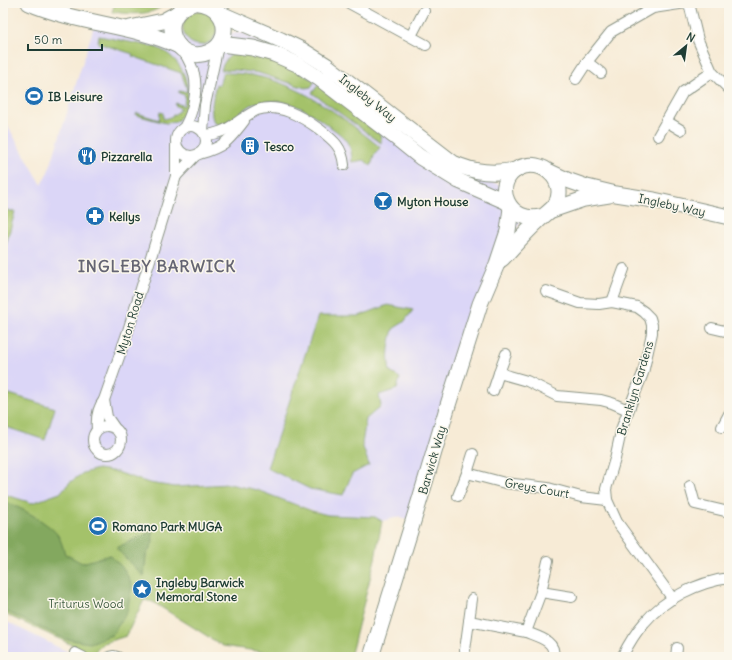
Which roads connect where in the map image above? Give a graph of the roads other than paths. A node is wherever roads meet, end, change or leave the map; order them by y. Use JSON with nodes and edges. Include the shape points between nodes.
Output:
{"nodes":[{"id":1,"x":29,"y":3,"type":"edge"},
{"id":2,"x":350,"y":3,"type":"edge"},
{"id":3,"x":688,"y":3,"type":"edge"},
{"id":4,"x":188,"y":6,"type":"edge"},
{"id":5,"x":217,"y":9,"type":"edge"},
{"id":6,"x":424,"y":11,"type":"dead end"},
{"id":7,"x":128,"y":28,"type":"junction"},
{"id":8,"x":411,"y":36,"type":"junction"},
{"id":9,"x":219,"y":45,"type":"junction"},
{"id":10,"x":426,"y":45,"type":"dead end"},
{"id":11,"x":181,"y":48,"type":"junction"},
{"id":12,"x":587,"y":62,"type":"junction"},
{"id":13,"x":712,"y":72,"type":"junction"},
{"id":14,"x":601,"y":73,"type":"dead end"},
{"id":15,"x":576,"y":79,"type":"dead end"},
{"id":16,"x":729,"y":89,"type":"edge"},
{"id":17,"x":248,"y":116,"type":"junction"},
{"id":18,"x":666,"y":122,"type":"junction"},
{"id":19,"x":185,"y":126,"type":"junction"},
{"id":20,"x":681,"y":130,"type":"dead end"},
{"id":21,"x":204,"y":133,"type":"junction"},
{"id":22,"x":658,"y":136,"type":"dead end"},
{"id":23,"x":176,"y":146,"type":"junction"},
{"id":24,"x":197,"y":155,"type":"junction"},
{"id":25,"x":344,"y":165,"type":"dead end"},
{"id":26,"x":516,"y":170,"type":"junction"},
{"id":27,"x":550,"y":172,"type":"junction"},
{"id":28,"x":176,"y":176,"type":"junction"},
{"id":29,"x":616,"y":194,"type":"junction"},
{"id":30,"x":509,"y":205,"type":"junction"},
{"id":31,"x":548,"y":213,"type":"junction"},
{"id":32,"x":729,"y":217,"type":"edge"},
{"id":33,"x":497,"y":264,"type":"junction"},
{"id":34,"x":624,"y":269,"type":"dead end"},
{"id":35,"x":546,"y":290,"type":"dead end"},
{"id":36,"x":612,"y":302,"type":"junction"},
{"id":37,"x":712,"y":328,"type":"dead end"},
{"id":38,"x":729,"y":332,"type":"edge"},
{"id":39,"x":506,"y":354,"type":"dead end"},
{"id":40,"x":499,"y":373,"type":"junction"},
{"id":41,"x":493,"y":391,"type":"dead end"},
{"id":42,"x":104,"y":400,"type":"junction"},
{"id":43,"x":628,"y":410,"type":"junction"},
{"id":44,"x":729,"y":414,"type":"edge"},
{"id":45,"x":114,"y":427,"type":"junction"},
{"id":46,"x":722,"y":427,"type":"dead end"},
{"id":47,"x":97,"y":429,"type":"junction"},
{"id":48,"x":473,"y":454,"type":"dead end"},
{"id":49,"x":466,"y":472,"type":"junction"},
{"id":50,"x":690,"y":486,"type":"dead end"},
{"id":51,"x":458,"y":496,"type":"dead end"},
{"id":52,"x":607,"y":500,"type":"junction"},
{"id":53,"x":729,"y":512,"type":"edge"},
{"id":54,"x":548,"y":561,"type":"dead end"},
{"id":55,"x":729,"y":578,"type":"edge"},
{"id":56,"x":542,"y":592,"type":"junction"},
{"id":57,"x":572,"y":597,"type":"dead end"},
{"id":58,"x":472,"y":599,"type":"dead end"},
{"id":59,"x":673,"y":599,"type":"junction"},
{"id":60,"x":469,"y":621,"type":"junction"},
{"id":61,"x":526,"y":632,"type":"junction"},
{"id":62,"x":465,"y":650,"type":"dead end"},
{"id":63,"x":109,"y":657,"type":"edge"},
{"id":64,"x":118,"y":657,"type":"edge"},
{"id":65,"x":371,"y":657,"type":"edge"},
{"id":66,"x":553,"y":657,"type":"edge"},
{"id":67,"x":625,"y":657,"type":"edge"}],
"edges":[{"from":1,"to":7,"type":"street","via":[[49,12]]},
{"from":2,"to":8,"type":"street"},
{"from":3,"to":12,"type":"street","via":[[653,8],[611,32]]},
{"from":3,"to":13,"type":"street","via":[[698,40]]},
{"from":4,"to":5,"type":"street","via":[[204,3]]},
{"from":4,"to":7,"type":"street","via":[[163,21]]},
{"from":4,"to":11,"type":"street","via":[[172,27]]},
{"from":5,"to":9,"type":"street","via":[[224,26]]},
{"from":5,"to":26,"type":"street","name":"Ingleby Way","via":[[302,50],[326,65],[453,164],[484,172]]},
{"from":6,"to":8,"type":"street"},
{"from":7,"to":11,"type":"street","via":[[164,39]]},
{"from":8,"to":10,"type":"street"},
{"from":9,"to":11,"type":"street","via":[[212,51],[198,55],[190,54]]},
{"from":9,"to":21,"type":"street","via":[[205,105]]},
{"from":9,"to":30,"type":"street","name":"Ingleby Way","via":[[253,48],[297,64],[426,161],[459,181]]},
{"from":11,"to":19,"type":"street","via":[[194,74],[195,84],[191,116]]},
{"from":12,"to":14,"type":"street"},
{"from":12,"to":15,"type":"street"},
{"from":13,"to":16,"type":"street"},
{"from":13,"to":18,"type":"street","via":[[683,92]]},
{"from":17,"to":21,"type":"street","via":[[223,131],[215,134]]},
{"from":17,"to":24,"type":"street","via":[[225,143]]},
{"from":17,"to":25,"type":"street","via":[[256,110],[272,108],[302,118],[339,147]]},
{"from":18,"to":20,"type":"street"},
{"from":18,"to":22,"type":"street"},
{"from":19,"to":21,"type":"street","via":[[197,126]]},
{"from":19,"to":23,"type":"street","via":[[176,136]]},
{"from":21,"to":24,"type":"street","via":[[206,145]]},
{"from":23,"to":24,"type":"street","via":[[184,155]]},
{"from":23,"to":28,"type":"street","name":"Myton Road"},
{"from":24,"to":28,"type":"street","name":"Myton Road"},
{"from":26,"to":27,"type":"street","via":[[530,165]]},
{"from":26,"to":30,"type":"street","via":[[505,188]]},
{"from":27,"to":29,"type":"street","name":"Ingleby Way","via":[[587,187]]},
{"from":27,"to":31,"type":"street","via":[[555,178],[559,194]]},
{"from":28,"to":42,"type":"street","name":"Myton Road"},
{"from":29,"to":31,"type":"street","name":"Ingleby Way","via":[[584,199]]},
{"from":29,"to":32,"type":"street","name":"Ingleby Way"},
{"from":30,"to":31,"type":"street","via":[[515,213],[526,218],[538,218]]},
{"from":30,"to":33,"type":"street","name":"Barwick Way","via":[[508,231]]},
{"from":31,"to":33,"type":"street","name":"Barwick Way"},
{"from":33,"to":65,"type":"street","name":"Barwick Way","via":[[480,304]]},
{"from":34,"to":36,"type":"street"},
{"from":35,"to":36,"type":"street","name":"Branklyn Gardens","via":[[580,303]]},
{"from":36,"to":43,"type":"street","name":"Branklyn Gardens","via":[[637,308],[650,318],[652,325],[651,342],[643,373]]},
{"from":37,"to":38,"type":"street"},
{"from":39,"to":40,"type":"street"},
{"from":40,"to":41,"type":"street"},
{"from":40,"to":43,"type":"street","via":[[527,381],[557,396],[601,400]]},
{"from":42,"to":45,"type":"street","via":[[107,417]]},
{"from":42,"to":47,"type":"street","name":"Myton Road","via":[[97,413]]},
{"from":43,"to":52,"type":"street","name":"Branklyn Gardens","via":[[606,489]]},
{"from":44,"to":46,"type":"street"},
{"from":45,"to":47,"type":"street","via":[[102,426]]},
{"from":45,"to":47,"type":"street","via":[[118,431],[120,443],[118,448],[109,453],[98,451],[95,447],[93,436]]},
{"from":48,"to":49,"type":"street"},
{"from":49,"to":51,"type":"street"},
{"from":49,"to":52,"type":"street","name":"Greys Court","via":[[505,483],[548,488],[581,497]]},
{"from":50,"to":53,"type":"street","via":[[696,504]]},
{"from":52,"to":59,"type":"street","name":"Branklyn Gardens","via":[[617,522]]},
{"from":54,"to":56,"type":"street"},
{"from":55,"to":59,"type":"street","via":[[711,582]]},
{"from":56,"to":57,"type":"street"},
{"from":56,"to":61,"type":"street"},
{"from":58,"to":60,"type":"street"},
{"from":59,"to":67,"type":"street","via":[[644,623],[635,635]]},
{"from":60,"to":61,"type":"street"},
{"from":60,"to":62,"type":"street"},
{"from":61,"to":66,"type":"street","via":[[548,641],[554,652]]},
{"from":63,"to":64,"type":"street"}]}
